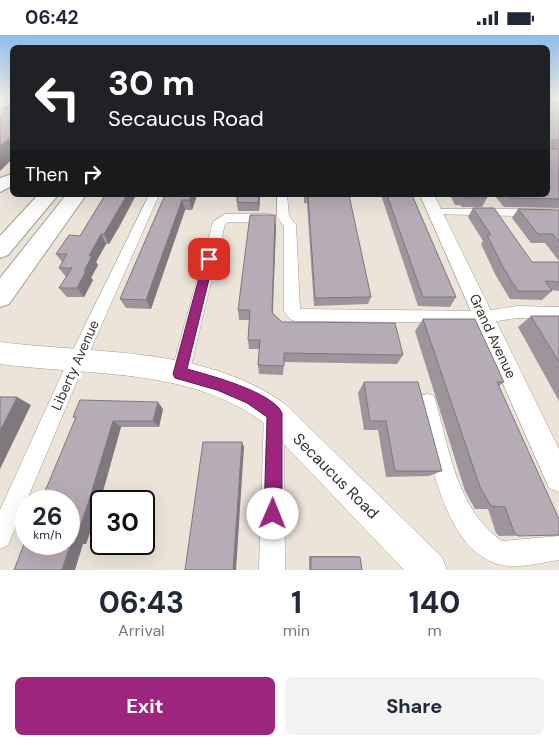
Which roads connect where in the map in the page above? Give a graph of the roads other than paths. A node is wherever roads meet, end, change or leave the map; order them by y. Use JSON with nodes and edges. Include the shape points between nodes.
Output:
{"nodes":[{"id":1,"x":29,"y":197,"type":"edge"},
{"id":2,"x":46,"y":197,"type":"edge"},
{"id":3,"x":75,"y":197,"type":"edge"},
{"id":4,"x":153,"y":197,"type":"edge"},
{"id":5,"x":282,"y":197,"type":"edge"},
{"id":6,"x":431,"y":203,"type":"edge"},
{"id":7,"x":559,"y":213,"type":"edge"},
{"id":8,"x":283,"y":217,"type":"junction"},
{"id":9,"x":0,"y":229,"type":"edge"},
{"id":10,"x":0,"y":251,"type":"edge"},
{"id":11,"x":0,"y":297,"type":"edge"},
{"id":12,"x":559,"y":313,"type":"edge"},
{"id":13,"x":485,"y":317,"type":"junction"},
{"id":14,"x":0,"y":353,"type":"edge"},
{"id":15,"x":76,"y":361,"type":"junction"},
{"id":16,"x":180,"y":374,"type":"junction"},
{"id":17,"x":427,"y":403,"type":"dead end"},
{"id":18,"x":274,"y":413,"type":"junction"},
{"id":19,"x":559,"y":478,"type":"edge"},
{"id":20,"x":0,"y":537,"type":"edge"},
{"id":21,"x":559,"y":547,"type":"edge"},
{"id":22,"x":272,"y":570,"type":"edge"},
{"id":23,"x":429,"y":570,"type":"edge"}],
"edges":[{"from":1,"to":9,"type":"highway"},
{"from":2,"to":10,"type":"highway"},
{"from":3,"to":11,"type":"highway"},
{"from":4,"to":15,"type":"street","name":"Liberty Avenue"},
{"from":5,"to":8,"type":"street"},
{"from":6,"to":7,"type":"street"},
{"from":6,"to":13,"type":"street","name":"Grand Avenue"},
{"from":8,"to":13,"type":"street","via":[[290,225],[292,311],[295,315]]},
{"from":8,"to":16,"type":"street","via":[[225,218],[219,222]]},
{"from":12,"to":13,"type":"street","via":[[517,312]]},
{"from":13,"to":19,"type":"street","name":"Grand Avenue"},
{"from":14,"to":15,"type":"main road","name":"Secaucus Road"},
{"from":15,"to":16,"type":"main road","name":"Secaucus Road"},
{"from":15,"to":20,"type":"street","name":"Liberty Avenue"},
{"from":16,"to":18,"type":"main road","name":"Secaucus Road","via":[[219,384],[252,398]]},
{"from":17,"to":21,"type":"street","via":[[451,495],[457,509],[483,542],[501,553]]},
{"from":18,"to":22,"type":"street"},
{"from":18,"to":23,"type":"main road","name":"Secaucus Road"}]}
